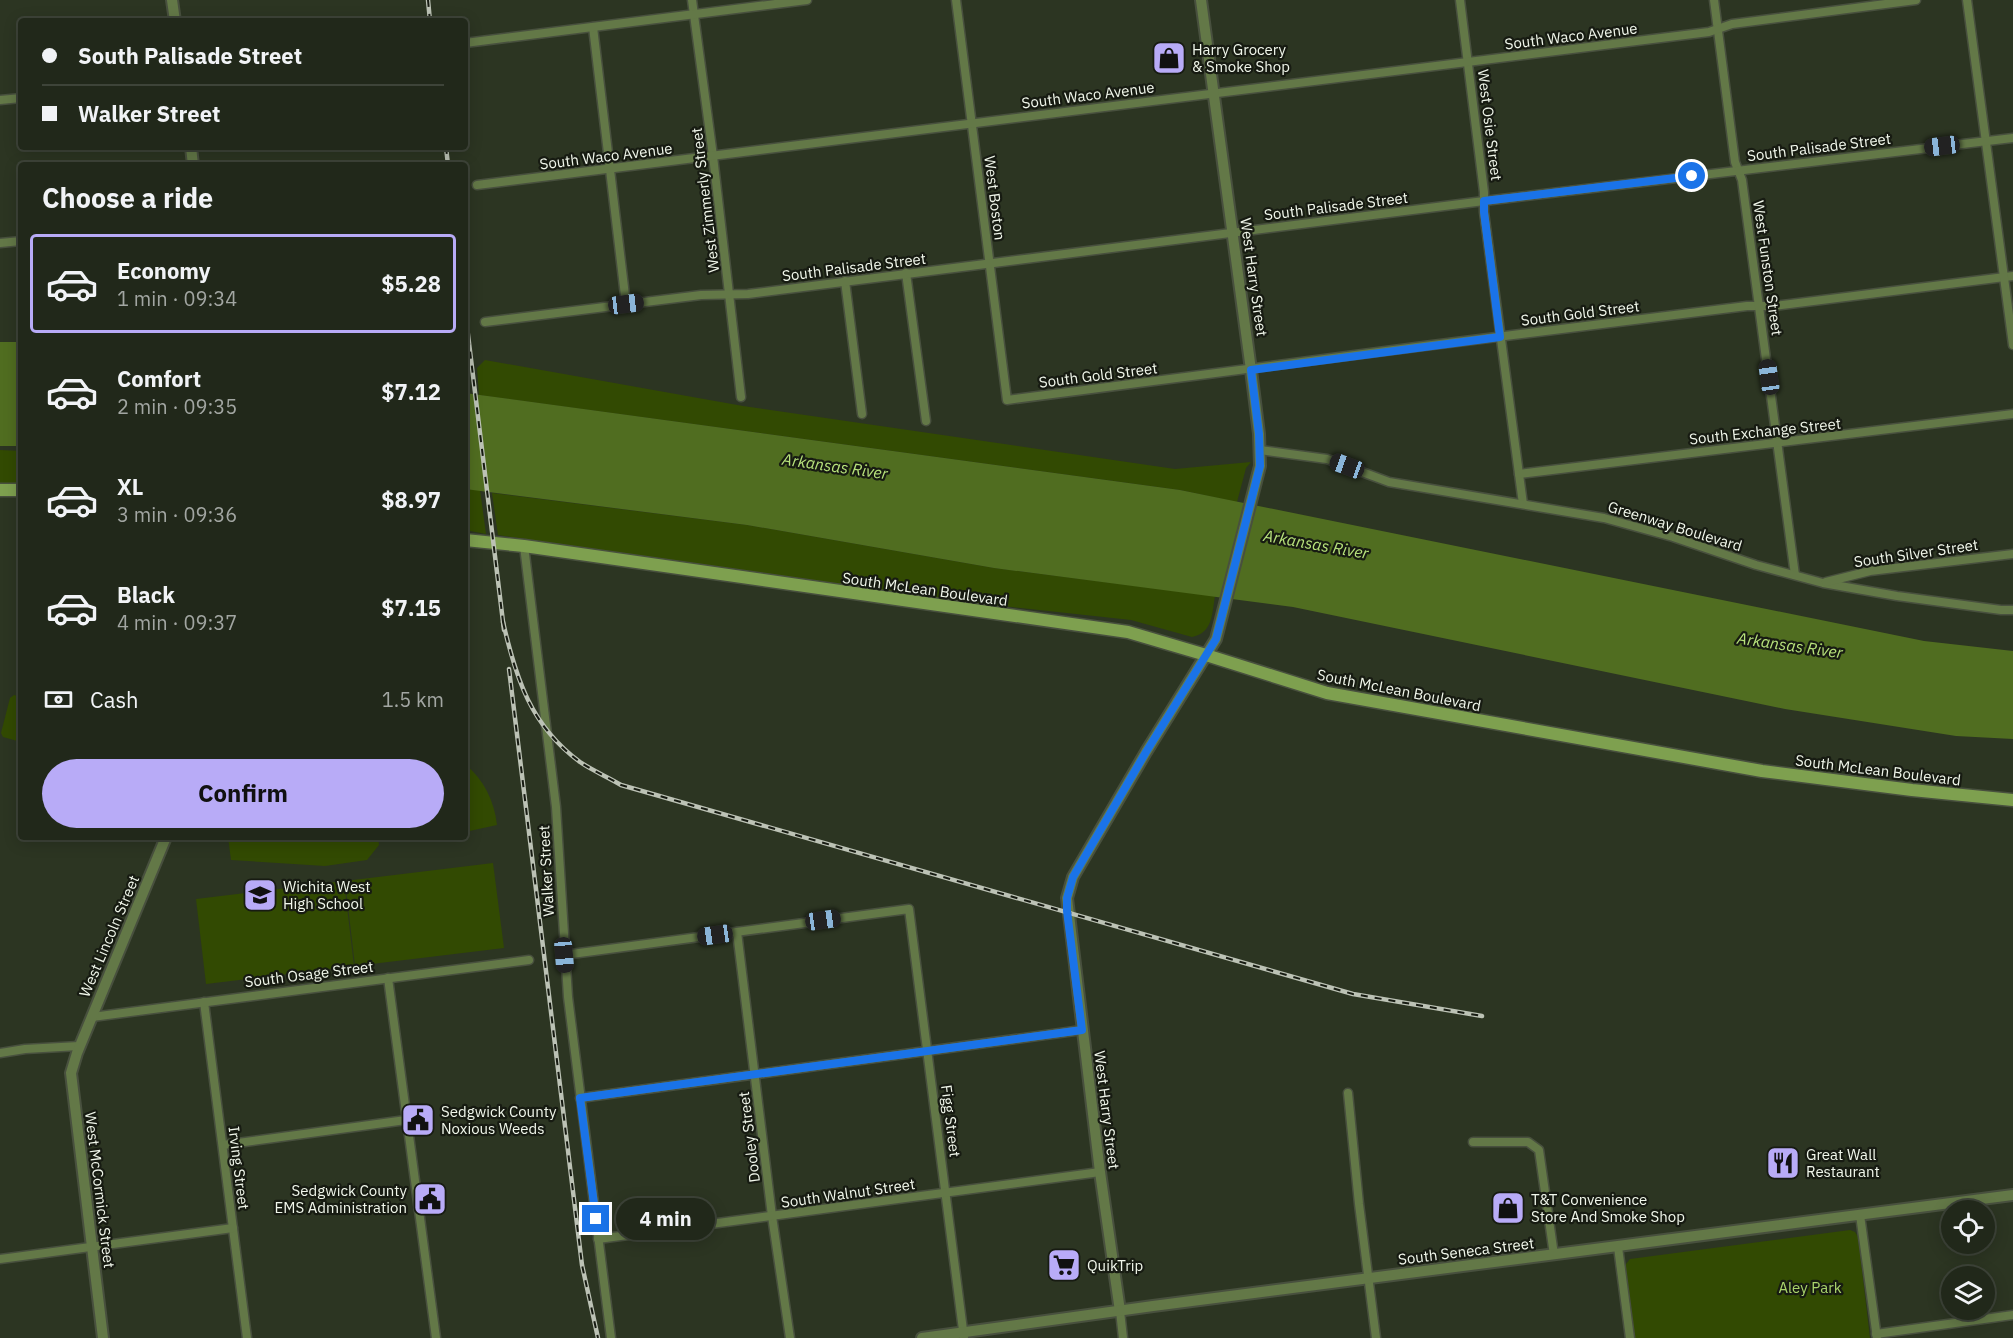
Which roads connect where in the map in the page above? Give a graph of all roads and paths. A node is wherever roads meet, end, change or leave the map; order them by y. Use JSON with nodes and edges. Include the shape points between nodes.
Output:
{"nodes":[{"id":1,"x":172,"y":0,"type":"edge"},
{"id":2,"x":692,"y":0,"type":"edge"},
{"id":3,"x":807,"y":0,"type":"edge"},
{"id":4,"x":956,"y":0,"type":"edge"},
{"id":5,"x":1201,"y":0,"type":"edge"},
{"id":6,"x":1460,"y":0,"type":"edge"},
{"id":7,"x":1714,"y":0,"type":"edge"},
{"id":8,"x":1916,"y":0,"type":"edge"},
{"id":9,"x":1967,"y":0,"type":"edge"},
{"id":10,"x":694,"y":14,"type":"junction"},
{"id":11,"x":175,"y":18,"type":"edge"},
{"id":12,"x":593,"y":27,"type":"junction"},
{"id":13,"x":1718,"y":29,"type":"junction"},
{"id":14,"x":468,"y":43,"type":"edge"},
{"id":15,"x":1468,"y":62,"type":"junction"},
{"id":16,"x":1214,"y":92,"type":"junction"},
{"id":17,"x":18,"y":98,"type":"edge"},
{"id":18,"x":0,"y":100,"type":"edge"},
{"id":19,"x":972,"y":123,"type":"junction"},
{"id":20,"x":2013,"y":138,"type":"edge"},
{"id":21,"x":1986,"y":141,"type":"junction"},
{"id":22,"x":713,"y":156,"type":"junction"},
{"id":23,"x":611,"y":169,"type":"junction"},
{"id":24,"x":1738,"y":170,"type":"junction"},
{"id":25,"x":477,"y":185,"type":"dead end"},
{"id":26,"x":1484,"y":201,"type":"junction"},
{"id":27,"x":1233,"y":232,"type":"junction"},
{"id":28,"x":18,"y":241,"type":"edge"},
{"id":29,"x":0,"y":243,"type":"edge"},
{"id":30,"x":989,"y":263,"type":"junction"},
{"id":31,"x":906,"y":273,"type":"junction"},
{"id":32,"x":2009,"y":277,"type":"edge"},
{"id":33,"x":845,"y":281,"type":"junction"},
{"id":34,"x":730,"y":294,"type":"junction"},
{"id":35,"x":626,"y":304,"type":"junction"},
{"id":36,"x":1759,"y":306,"type":"junction"},
{"id":37,"x":485,"y":322,"type":"dead end"},
{"id":38,"x":1500,"y":337,"type":"junction"},
{"id":39,"x":2013,"y":345,"type":"edge"},
{"id":40,"x":1251,"y":370,"type":"junction"},
{"id":41,"x":741,"y":397,"type":"dead end"},
{"id":42,"x":1007,"y":400,"type":"joint"},
{"id":43,"x":862,"y":414,"type":"dead end"},
{"id":44,"x":2013,"y":414,"type":"edge"},
{"id":45,"x":926,"y":421,"type":"dead end"},
{"id":46,"x":1778,"y":443,"type":"junction"},
{"id":47,"x":1260,"y":450,"type":"junction"},
{"id":48,"x":1519,"y":474,"type":"junction"},
{"id":49,"x":0,"y":490,"type":"edge"},
{"id":50,"x":18,"y":490,"type":"edge"},
{"id":51,"x":1523,"y":504,"type":"junction"},
{"id":52,"x":468,"y":540,"type":"edge"},
{"id":53,"x":524,"y":546,"type":"junction"},
{"id":54,"x":2013,"y":554,"type":"edge"},
{"id":55,"x":1795,"y":576,"type":"junction"},
{"id":56,"x":1823,"y":583,"type":"junction"},
{"id":57,"x":2013,"y":610,"type":"edge"},
{"id":58,"x":1206,"y":655,"type":"junction"},
{"id":59,"x":2013,"y":800,"type":"edge"},
{"id":60,"x":165,"y":840,"type":"edge"},
{"id":61,"x":737,"y":932,"type":"junction"},
{"id":62,"x":564,"y":955,"type":"junction"},
{"id":63,"x":529,"y":960,"type":"dead end"},
{"id":64,"x":388,"y":978,"type":"junction"},
{"id":65,"x":204,"y":1002,"type":"junction"},
{"id":66,"x":92,"y":1017,"type":"junction"},
{"id":67,"x":1082,"y":1030,"type":"junction"},
{"id":68,"x":80,"y":1046,"type":"junction"},
{"id":69,"x":928,"y":1051,"type":"junction"},
{"id":70,"x":0,"y":1053,"type":"edge"},
{"id":71,"x":755,"y":1074,"type":"junction"},
{"id":72,"x":1348,"y":1093,"type":"dead end"},
{"id":73,"x":580,"y":1098,"type":"junction"},
{"id":74,"x":406,"y":1120,"type":"junction"},
{"id":75,"x":1473,"y":1142,"type":"dead end"},
{"id":76,"x":223,"y":1145,"type":"junction"},
{"id":77,"x":1100,"y":1172,"type":"junction"},
{"id":78,"x":946,"y":1193,"type":"junction"},
{"id":79,"x":2013,"y":1195,"type":"edge"},
{"id":80,"x":1860,"y":1215,"type":"junction"},
{"id":81,"x":772,"y":1216,"type":"junction"},
{"id":82,"x":233,"y":1228,"type":"junction"},
{"id":83,"x":598,"y":1239,"type":"junction"},
{"id":84,"x":92,"y":1247,"type":"junction"},
{"id":85,"x":1618,"y":1247,"type":"junction"},
{"id":86,"x":1554,"y":1255,"type":"junction"},
{"id":87,"x":0,"y":1259,"type":"edge"},
{"id":88,"x":1369,"y":1279,"type":"junction"},
{"id":89,"x":1120,"y":1311,"type":"junction"},
{"id":90,"x":2013,"y":1315,"type":"edge"},
{"id":91,"x":964,"y":1335,"type":"edge"},
{"id":92,"x":1877,"y":1336,"type":"edge"},
{"id":93,"x":103,"y":1338,"type":"edge"},
{"id":94,"x":247,"y":1338,"type":"edge"},
{"id":95,"x":435,"y":1338,"type":"edge"},
{"id":96,"x":611,"y":1338,"type":"edge"},
{"id":97,"x":790,"y":1338,"type":"edge"},
{"id":98,"x":922,"y":1338,"type":"edge"},
{"id":99,"x":1123,"y":1338,"type":"edge"},
{"id":100,"x":1376,"y":1338,"type":"edge"},
{"id":101,"x":1630,"y":1338,"type":"edge"}],
"edges":[{"from":1,"to":11,"type":"street"},
{"from":2,"to":10,"type":"street","name":"West Zimmerly Street"},
{"from":3,"to":10,"type":"street"},
{"from":4,"to":19,"type":"street","name":"West Boston"},
{"from":5,"to":16,"type":"street","name":"West Harry Street"},
{"from":6,"to":15,"type":"street","name":"West Osie Street"},
{"from":7,"to":13,"type":"street","name":"West Funston Street"},
{"from":8,"to":13,"type":"street","name":"South Waco Avenue"},
{"from":9,"to":21,"type":"street"},
{"from":10,"to":12,"type":"street"},
{"from":10,"to":22,"type":"street","name":"West Zimmerly Street"},
{"from":12,"to":14,"type":"street"},
{"from":12,"to":23,"type":"street"},
{"from":13,"to":15,"type":"street","name":"South Waco Avenue"},
{"from":13,"to":24,"type":"street","name":"West Funston Street"},
{"from":15,"to":16,"type":"street","name":"South Waco Avenue"},
{"from":15,"to":26,"type":"street","name":"West Osie Street"},
{"from":16,"to":19,"type":"street","name":"South Waco Avenue"},
{"from":16,"to":27,"type":"street","name":"West Harry Street"},
{"from":17,"to":18,"type":"street"},
{"from":19,"to":22,"type":"street","name":"South Waco Avenue"},
{"from":19,"to":30,"type":"street","name":"West Boston"},
{"from":20,"to":21,"type":"street","name":"South Palisade Street"},
{"from":21,"to":24,"type":"street","name":"South Palisade Street"},
{"from":21,"to":32,"type":"street"},
{"from":22,"to":23,"type":"street","name":"South Waco Avenue"},
{"from":22,"to":34,"type":"street","name":"West Zimmerly Street"},
{"from":23,"to":25,"type":"street","name":"South Waco Avenue"},
{"from":23,"to":35,"type":"street"},
{"from":24,"to":26,"type":"street","name":"South Palisade Street"},
{"from":24,"to":36,"type":"street","name":"West Funston Street"},
{"from":26,"to":27,"type":"street","name":"South Palisade Street"},
{"from":26,"to":38,"type":"street","name":"West Osie Street"},
{"from":27,"to":30,"type":"street","name":"South Palisade Street"},
{"from":27,"to":40,"type":"street","name":"West Harry Street"},
{"from":28,"to":29,"type":"street"},
{"from":30,"to":31,"type":"street","name":"South Palisade Street"},
{"from":30,"to":42,"type":"street","name":"West Boston"},
{"from":31,"to":33,"type":"street","name":"South Palisade Street"},
{"from":31,"to":45,"type":"street"},
{"from":32,"to":36,"type":"street","name":"South Gold Street"},
{"from":32,"to":39,"type":"street"},
{"from":33,"to":34,"type":"street","name":"South Palisade Street"},
{"from":33,"to":43,"type":"street"},
{"from":34,"to":35,"type":"street","name":"South Palisade Street"},
{"from":34,"to":41,"type":"street","name":"West Zimmerly Street"},
{"from":35,"to":37,"type":"street","name":"South Palisade Street"},
{"from":36,"to":38,"type":"street","name":"South Gold Street"},
{"from":36,"to":46,"type":"street","name":"West Funston Street"},
{"from":38,"to":40,"type":"street","name":"South Gold Street"},
{"from":38,"to":48,"type":"street","name":"West Osie Street"},
{"from":40,"to":42,"type":"street","name":"South Gold Street"},
{"from":40,"to":47,"type":"street","name":"West Harry Street"},
{"from":44,"to":46,"type":"street","name":"South Exchange Street"},
{"from":46,"to":48,"type":"street","name":"South Exchange Street"},
{"from":46,"to":55,"type":"street","name":"West Funston Street"},
{"from":47,"to":51,"type":"street","name":"Greenway Boulevard","via":[[1327,459],[1389,482]]},
{"from":47,"to":58,"type":"street","name":"West Harry Street","via":[[1260,466],[1223,617]]},
{"from":48,"to":51,"type":"street","name":"West Osie Street"},
{"from":49,"to":50,"type":"main road"},
{"from":51,"to":55,"type":"street","name":"Greenway Boulevard","via":[[1604,518]]},
{"from":52,"to":53,"type":"main road","name":"South McLean Boulevard"},
{"from":53,"to":58,"type":"main road","name":"South McLean Boulevard","via":[[1128,632]]},
{"from":53,"to":62,"type":"street","name":"Walker Street","via":[[556,807]]},
{"from":54,"to":56,"type":"street","name":"South Silver Street","via":[[1870,571]]},
{"from":55,"to":56,"type":"street","name":"Greenway Boulevard"},
{"from":56,"to":57,"type":"street","name":"Greenway Boulevard"},
{"from":58,"to":59,"type":"main road","name":"South McLean Boulevard","via":[[1327,693],[1369,701],[1762,771]]},
{"from":58,"to":67,"type":"street","name":"West Harry Street","via":[[1073,877],[1067,911]]},
{"from":60,"to":66,"type":"street","name":"West Lincoln Street"},
{"from":61,"to":62,"type":"street"},
{"from":61,"to":69,"type":"street","name":"Figg Street","via":[[909,909]]},
{"from":61,"to":71,"type":"street","name":"Dooley Street"},
{"from":62,"to":73,"type":"street","name":"Walker Street"},
{"from":63,"to":64,"type":"street","name":"South Osage Street"},
{"from":64,"to":65,"type":"street","name":"South Osage Street"},
{"from":64,"to":74,"type":"street"},
{"from":65,"to":66,"type":"street","name":"South Osage Street"},
{"from":65,"to":76,"type":"street","name":"Irving Street"},
{"from":66,"to":68,"type":"street","name":"West Lincoln Street"},
{"from":67,"to":69,"type":"street"},
{"from":67,"to":77,"type":"street","name":"West Harry Street"},
{"from":68,"to":70,"type":"street"},
{"from":68,"to":84,"type":"street","name":"West McCormick Street","via":[[70,1073]]},
{"from":69,"to":71,"type":"street"},
{"from":69,"to":78,"type":"street","name":"Figg Street"},
{"from":71,"to":73,"type":"street"},
{"from":71,"to":81,"type":"street","name":"Dooley Street"},
{"from":72,"to":88,"type":"street"},
{"from":73,"to":83,"type":"street","name":"Walker Street"},
{"from":74,"to":76,"type":"street"},
{"from":74,"to":95,"type":"street"},
{"from":75,"to":86,"type":"street","via":[[1528,1142],[1539,1150]]},
{"from":76,"to":82,"type":"street","name":"Irving Street"},
{"from":77,"to":78,"type":"street","name":"South Walnut Street"},
{"from":77,"to":89,"type":"street","name":"West Harry Street"},
{"from":78,"to":81,"type":"street","name":"South Walnut Street"},
{"from":78,"to":91,"type":"street","name":"Figg Street"},
{"from":79,"to":80,"type":"street","name":"South Seneca Street"},
{"from":80,"to":85,"type":"street","name":"South Seneca Street"},
{"from":80,"to":92,"type":"street"},
{"from":81,"to":83,"type":"street","name":"South Walnut Street"},
{"from":81,"to":97,"type":"street","name":"Dooley Street"},
{"from":82,"to":84,"type":"street"},
{"from":82,"to":94,"type":"street","name":"Irving Street"},
{"from":83,"to":96,"type":"street","name":"Walker Street"},
{"from":84,"to":87,"type":"street"},
{"from":84,"to":93,"type":"street","name":"West McCormick Street"},
{"from":85,"to":86,"type":"street","name":"South Seneca Street"},
{"from":85,"to":101,"type":"street"},
{"from":86,"to":88,"type":"street","name":"South Seneca Street"},
{"from":88,"to":89,"type":"street","name":"South Seneca Street"},
{"from":88,"to":100,"type":"street"},
{"from":89,"to":91,"type":"street","name":"South Seneca Street"},
{"from":89,"to":99,"type":"street","name":"West Harry Street"},
{"from":90,"to":92,"type":"street"},
{"from":91,"to":98,"type":"street","name":"South Seneca Street"}]}
